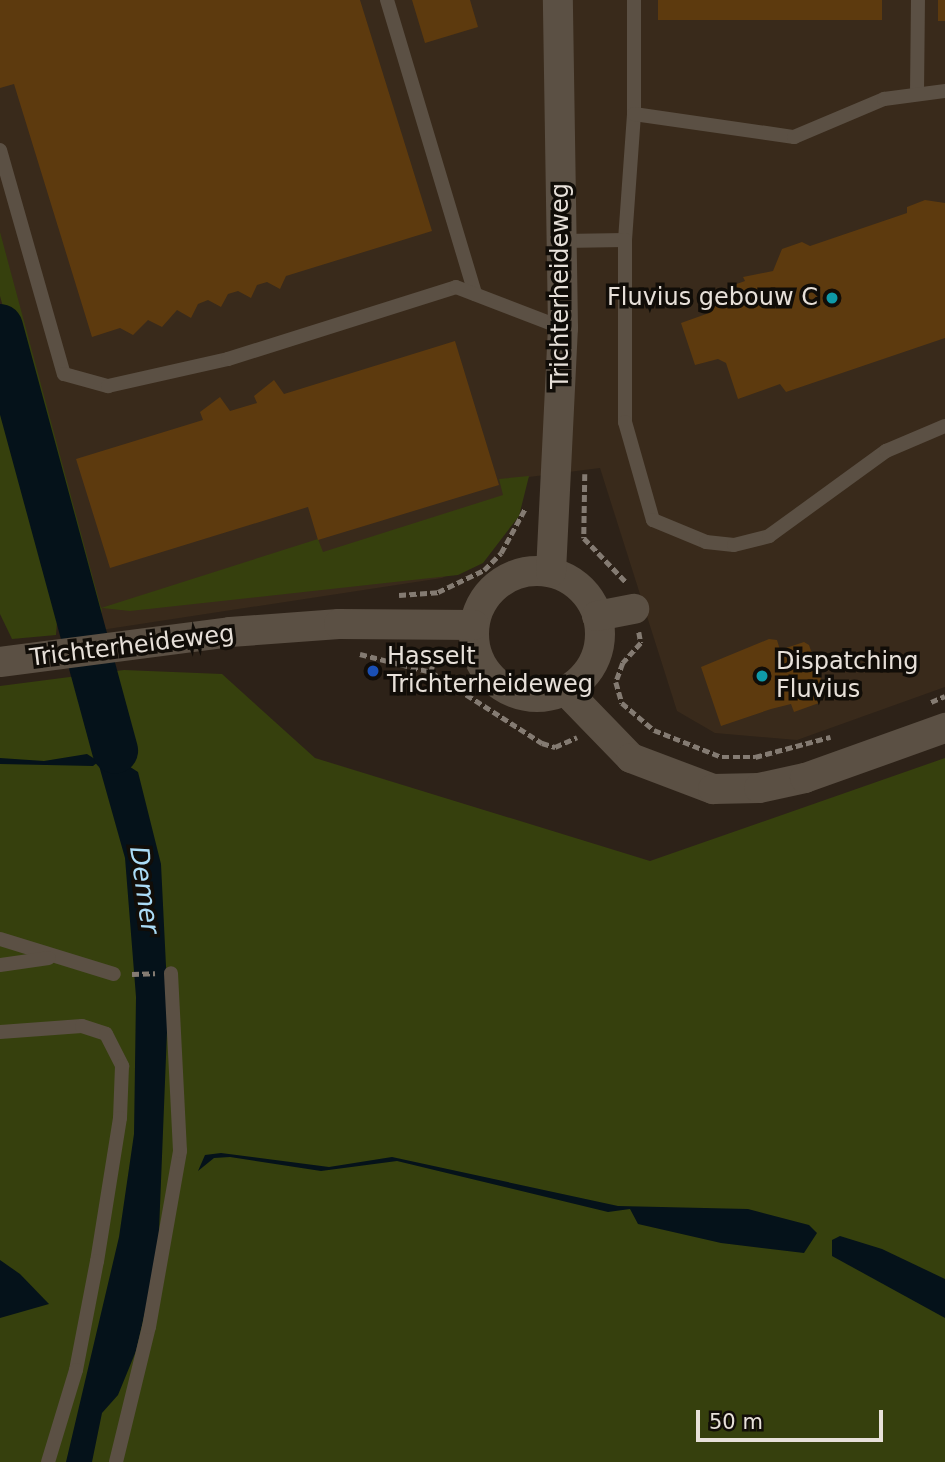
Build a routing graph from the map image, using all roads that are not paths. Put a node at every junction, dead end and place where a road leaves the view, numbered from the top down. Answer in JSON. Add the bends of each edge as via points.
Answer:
{"nodes":[{"id":1,"x":387,"y":0,"type":"edge"},
{"id":2,"x":558,"y":0,"type":"edge"},
{"id":3,"x":634,"y":0,"type":"edge"},
{"id":4,"x":918,"y":0,"type":"edge"},
{"id":5,"x":945,"y":91,"type":"edge"},
{"id":6,"x":917,"y":93,"type":"junction"},
{"id":7,"x":634,"y":114,"type":"junction"},
{"id":8,"x":0,"y":150,"type":"edge"},
{"id":9,"x":625,"y":240,"type":"junction"},
{"id":10,"x":563,"y":241,"type":"junction"},
{"id":11,"x":475,"y":294,"type":"junction"},
{"id":12,"x":564,"y":328,"type":"junction"},
{"id":13,"x":945,"y":426,"type":"edge"},
{"id":14,"x":551,"y":572,"type":"junction"},
{"id":15,"x":634,"y":609,"type":"road end"},
{"id":16,"x":597,"y":616,"type":"junction"},
{"id":17,"x":474,"y":625,"type":"junction"},
{"id":18,"x":0,"y":662,"type":"edge"},
{"id":19,"x":566,"y":691,"type":"junction"},
{"id":20,"x":945,"y":728,"type":"edge"},
{"id":21,"x":0,"y":939,"type":"edge"},
{"id":22,"x":54,"y":957,"type":"junction"},
{"id":23,"x":0,"y":965,"type":"edge"},
{"id":24,"x":171,"y":973,"type":"road end"},
{"id":25,"x":114,"y":974,"type":"road end"},
{"id":26,"x":0,"y":1032,"type":"edge"},
{"id":27,"x":48,"y":1462,"type":"edge"},
{"id":28,"x":116,"y":1462,"type":"edge"}],
"edges":[{"from":1,"to":11,"type":"lane"},
{"from":2,"to":10,"type":"street","name":"Trichterheideweg"},
{"from":3,"to":7,"type":"lane"},
{"from":4,"to":6,"type":"lane"},
{"from":5,"to":6,"type":"lane"},
{"from":6,"to":7,"type":"lane","via":[[884,99],[794,137]]},
{"from":7,"to":9,"type":"lane"},
{"from":8,"to":11,"type":"lane","via":[[64,373],[75,377],[107,386],[228,359],[456,287]]},
{"from":9,"to":10,"type":"lane"},
{"from":9,"to":13,"type":"lane","via":[[625,422],[631,458],[653,520],[706,541],[734,545],[769,536],[886,451]]},
{"from":10,"to":12,"type":"street","name":"Trichterheideweg"},
{"from":11,"to":12,"type":"lane"},
{"from":12,"to":14,"type":"street","name":"Trichterheideweg"},
{"from":14,"to":16,"type":"street","via":[[571,581]]},
{"from":14,"to":17,"type":"street","via":[[510,576],[480,605]]},
{"from":15,"to":16,"type":"street"},
{"from":16,"to":19,"type":"street","via":[[596,659]]},
{"from":17,"to":18,"type":"street","name":"Trichterheideweg","via":[[339,624]]},
{"from":17,"to":19,"type":"street","via":[[484,670],[500,686],[521,696],[544,698]]},
{"from":19,"to":20,"type":"street","via":[[631,758],[713,789],[759,789],[805,778]]},
{"from":21,"to":22,"type":"lane"},
{"from":22,"to":23,"type":"lane"},
{"from":22,"to":25,"type":"lane"},
{"from":24,"to":28,"type":"lane","via":[[180,1151],[149,1327]]},
{"from":26,"to":27,"type":"lane","via":[[82,1026],[106,1034],[122,1066],[120,1118],[97,1261],[76,1370]]}]}
